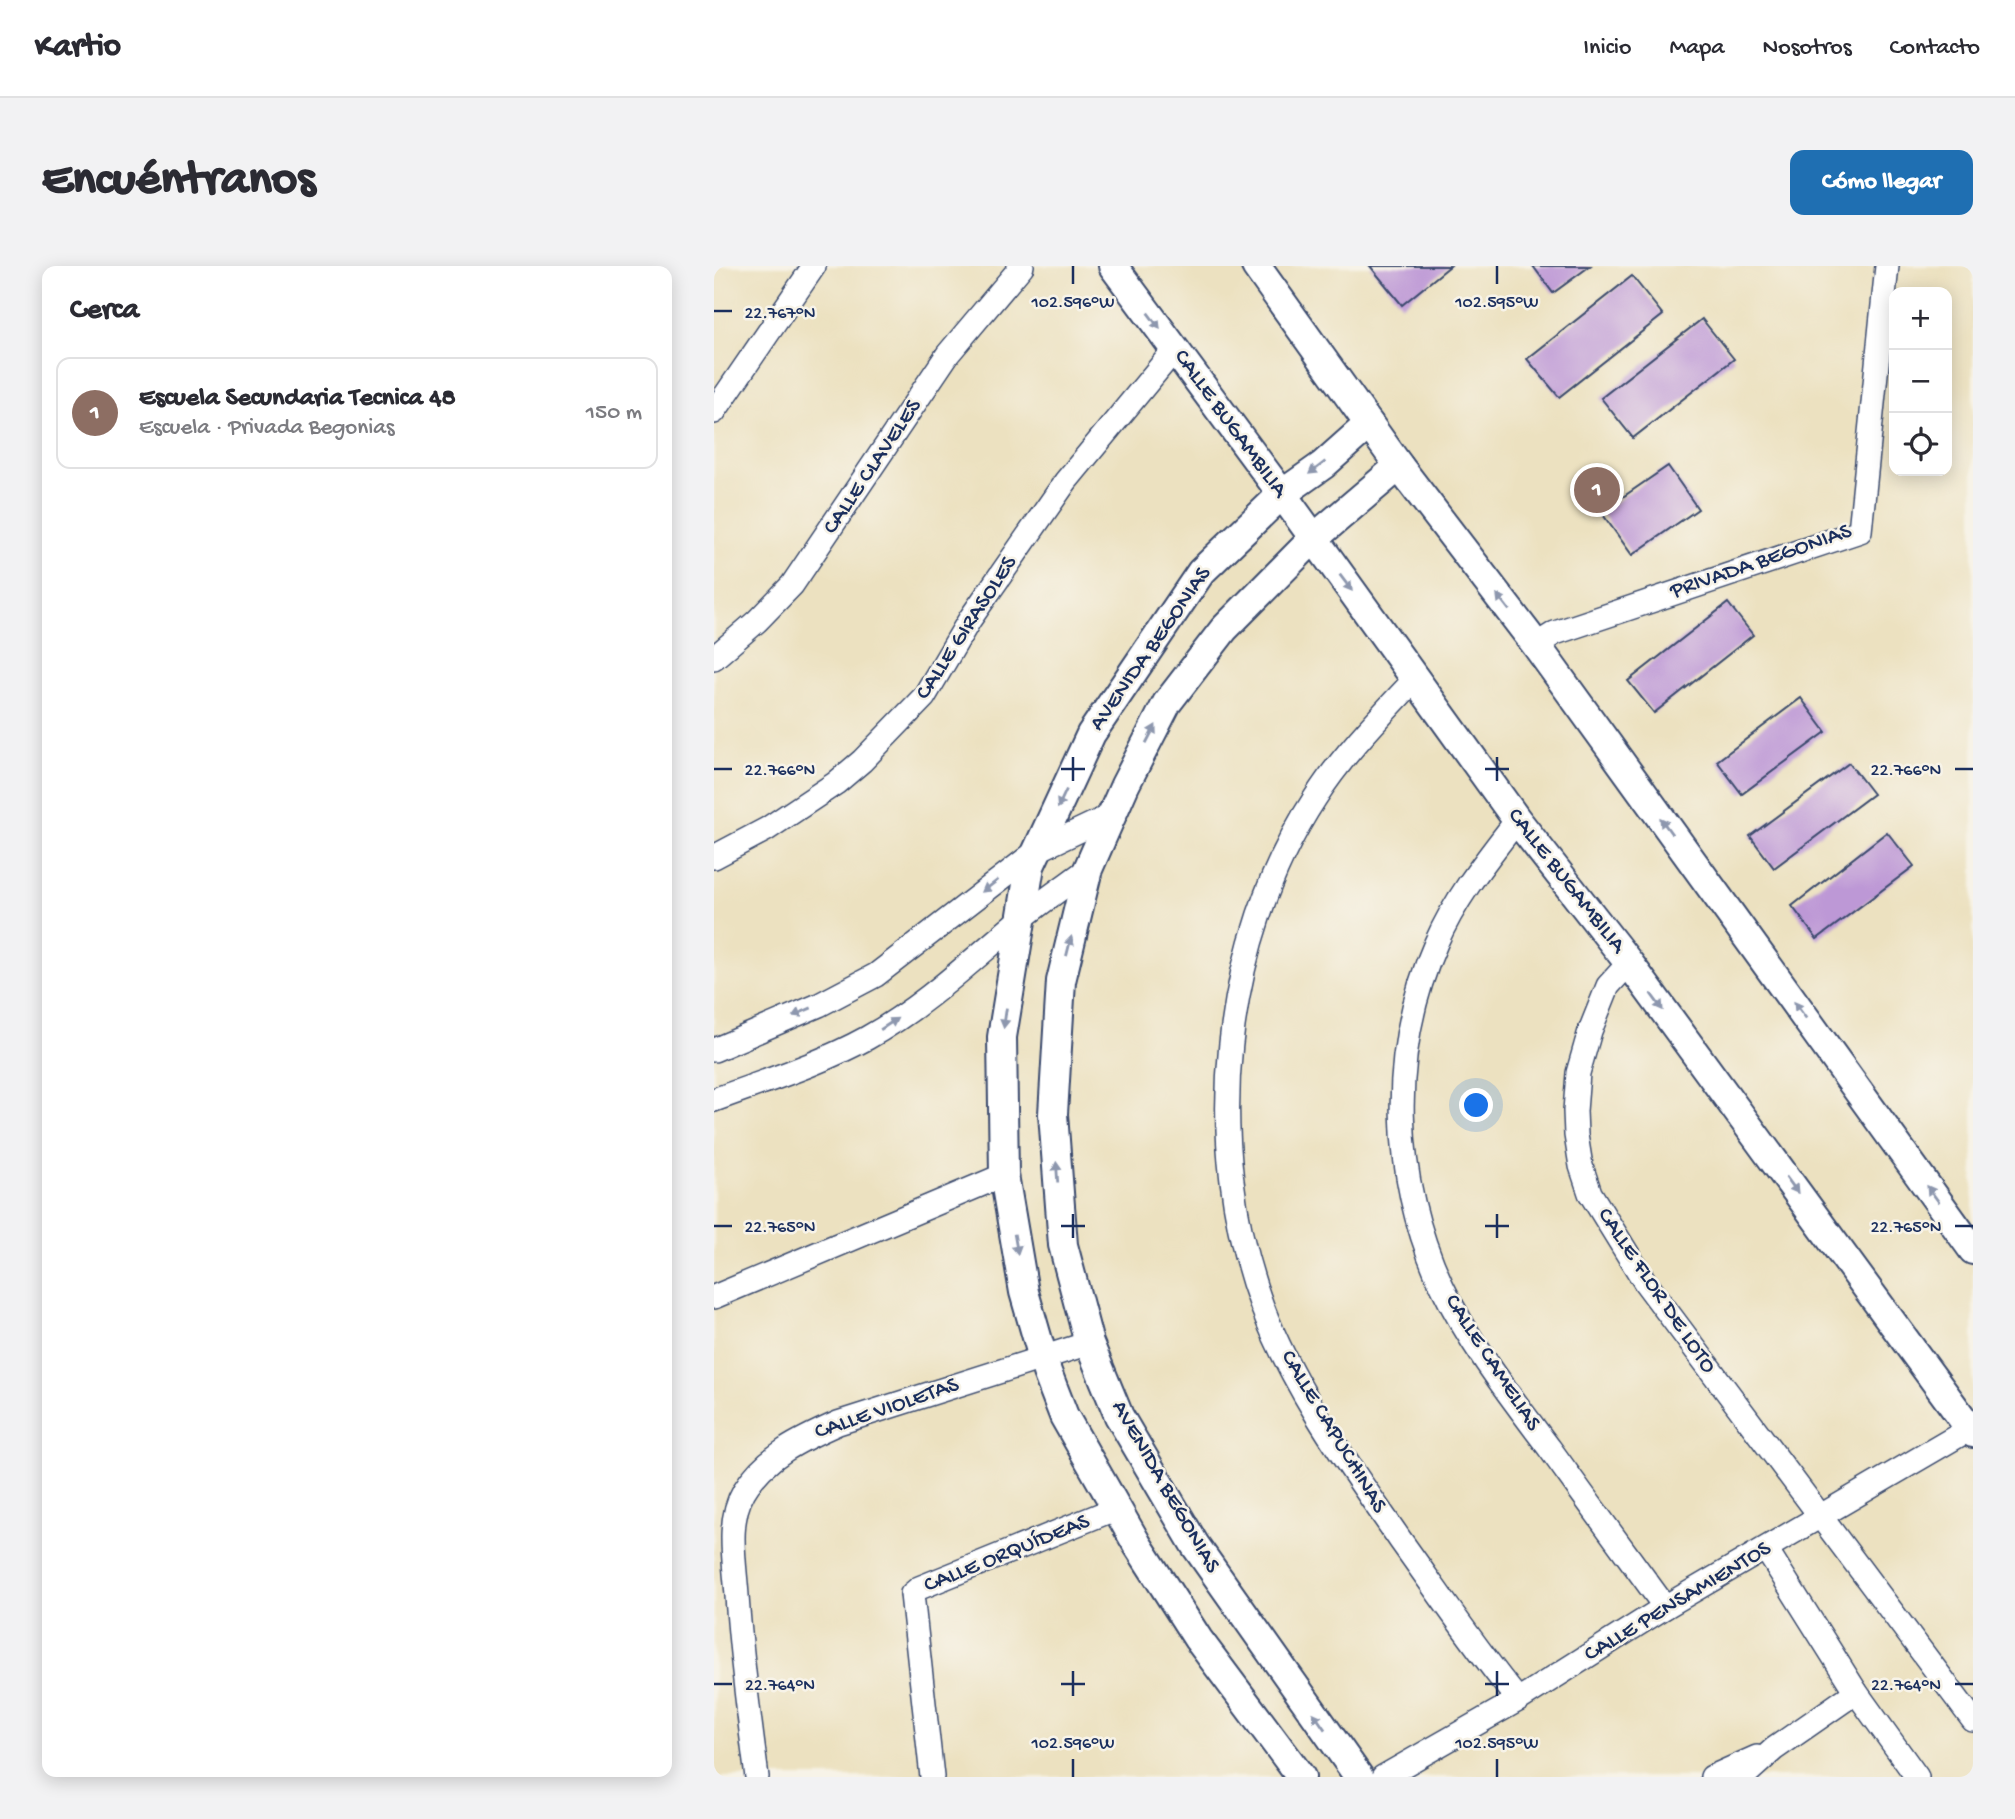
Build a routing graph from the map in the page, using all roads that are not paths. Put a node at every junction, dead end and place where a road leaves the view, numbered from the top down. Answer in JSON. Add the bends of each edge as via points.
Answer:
{"nodes":[{"id":1,"x":814,"y":266,"type":"edge"},
{"id":2,"x":1022,"y":266,"type":"edge"},
{"id":3,"x":1113,"y":266,"type":"edge"},
{"id":4,"x":1256,"y":266,"type":"edge"},
{"id":5,"x":1887,"y":266,"type":"edge"},
{"id":6,"x":1175,"y":349,"type":"junction"},
{"id":7,"x":714,"y":412,"type":"edge"},
{"id":8,"x":1369,"y":424,"type":"junction"},
{"id":9,"x":1399,"y":467,"type":"junction"},
{"id":10,"x":1282,"y":494,"type":"junction"},
{"id":11,"x":1313,"y":539,"type":"junction"},
{"id":12,"x":1536,"y":645,"type":"junction"},
{"id":13,"x":714,"y":658,"type":"edge"},
{"id":14,"x":1416,"y":678,"type":"junction"},
{"id":15,"x":1112,"y":815,"type":"junction"},
{"id":16,"x":1517,"y":820,"type":"junction"},
{"id":17,"x":1038,"y":850,"type":"junction"},
{"id":18,"x":714,"y":857,"type":"edge"},
{"id":19,"x":1088,"y":869,"type":"junction"},
{"id":20,"x":1022,"y":918,"type":"junction"},
{"id":21,"x":1629,"y":963,"type":"junction"},
{"id":22,"x":714,"y":1050,"type":"edge"},
{"id":23,"x":714,"y":1100,"type":"edge"},
{"id":24,"x":1004,"y":1175,"type":"junction"},
{"id":25,"x":1973,"y":1250,"type":"edge"},
{"id":26,"x":714,"y":1297,"type":"edge"},
{"id":27,"x":1089,"y":1343,"type":"junction"},
{"id":28,"x":1043,"y":1357,"type":"junction"},
{"id":29,"x":1972,"y":1429,"type":"edge"},
{"id":30,"x":1117,"y":1508,"type":"junction"},
{"id":31,"x":1820,"y":1516,"type":"junction"},
{"id":32,"x":1766,"y":1549,"type":"junction"},
{"id":33,"x":1665,"y":1607,"type":"junction"},
{"id":34,"x":1856,"y":1692,"type":"junction"},
{"id":35,"x":1518,"y":1700,"type":"junction"},
{"id":36,"x":1973,"y":1720,"type":"edge"},
{"id":37,"x":1774,"y":1749,"type":"junction"},
{"id":38,"x":757,"y":1777,"type":"edge"},
{"id":39,"x":932,"y":1777,"type":"edge"},
{"id":40,"x":1300,"y":1777,"type":"edge"},
{"id":41,"x":1359,"y":1777,"type":"edge"},
{"id":42,"x":1383,"y":1777,"type":"edge"},
{"id":43,"x":1712,"y":1777,"type":"edge"},
{"id":44,"x":1743,"y":1777,"type":"edge"},
{"id":45,"x":1917,"y":1777,"type":"edge"}],
"edges":[{"from":1,"to":7,"type":"street"},
{"from":2,"to":13,"type":"street","name":"CALLE CLAVELES","via":[[948,354],[792,585]]},
{"from":3,"to":6,"type":"street","name":"CALLE BUGAMBILIA","one_way":true},
{"from":4,"to":8,"type":"street"},
{"from":5,"to":12,"type":"street","name":"PRIVADA BEGONIAS","via":[[1860,531],[1555,632]]},
{"from":6,"to":10,"type":"street","name":"CALLE BUGAMBILIA"},
{"from":6,"to":18,"type":"street","name":"CALLE GIRASOLES","via":[[1066,481],[970,619],[924,697],[836,783],[768,829]]},
{"from":8,"to":9,"type":"street"},
{"from":8,"to":10,"type":"street","name":"AVENIDA BEGONIAS","one_way":true},
{"from":9,"to":11,"type":"street","name":"AVENIDA BEGONIAS"},
{"from":12,"to":9,"type":"street","one_way":true},
{"from":10,"to":11,"type":"street","name":"CALLE BUGAMBILIA"},
{"from":10,"to":17,"type":"street","name":"AVENIDA BEGONIAS","one_way":true,"via":[[1201,572],[1091,734]]},
{"from":11,"to":14,"type":"street","name":"CALLE BUGAMBILIA","one_way":true},
{"from":15,"to":11,"type":"street","name":"AVENIDA BEGONIAS","one_way":true,"via":[[1167,703],[1224,629]]},
{"from":25,"to":12,"type":"street","one_way":true},
{"from":14,"to":16,"type":"street","name":"CALLE BUGAMBILIA"},
{"from":14,"to":35,"type":"street","name":"CALLE CAPUCHINAS","via":[[1329,778],[1299,825],[1269,889],[1244,962],[1233,1026],[1228,1119],[1233,1185],[1262,1307],[1312,1406],[1380,1511]]},
{"from":15,"to":17,"type":"street","name":"AVENIDA BEGONIAS"},
{"from":15,"to":19,"type":"street","name":"AVENIDA BEGONIAS"},
{"from":16,"to":21,"type":"street","name":"CALLE BUGAMBILIA"},
{"from":16,"to":33,"type":"street","name":"CALLE CAMELIAS","via":[[1451,912],[1410,1018],[1402,1133],[1411,1194],[1430,1258],[1468,1335]]},
{"from":17,"to":20,"type":"street","name":"AVENIDA BEGONIAS","via":[[1030,866]]},
{"from":17,"to":22,"type":"street","name":"AVENIDA BEGONIAS","one_way":true,"via":[[876,975]]},
{"from":19,"to":20,"type":"street","name":"AVENIDA BEGONIAS"},
{"from":27,"to":19,"type":"street","name":"AVENIDA BEGONIAS","one_way":true,"via":[[1063,1245],[1053,1114],[1060,981]]},
{"from":23,"to":20,"type":"street","name":"AVENIDA BEGONIAS","one_way":true,"via":[[867,1038],[967,966]]},
{"from":20,"to":24,"type":"street","name":"AVENIDA BEGONIAS","one_way":true,"via":[[1002,1037]]},
{"from":21,"to":29,"type":"street","name":"CALLE BUGAMBILIA","one_way":true},
{"from":21,"to":31,"type":"street","name":"CALLE FLOR DE LOTO","via":[[1608,986],[1578,1073],[1575,1111],[1581,1166],[1590,1193],[1645,1282]]},
{"from":24,"to":26,"type":"street"},
{"from":24,"to":28,"type":"street","name":"AVENIDA BEGONIAS","one_way":true,"via":[[1024,1292]]},
{"from":27,"to":28,"type":"street","name":"CALLE VIOLETAS"},
{"from":41,"to":27,"type":"street","name":"AVENIDA BEGONIAS","one_way":true,"via":[[1195,1545],[1119,1416]]},
{"from":28,"to":30,"type":"street","name":"AVENIDA BEGONIAS","via":[[1064,1416]]},
{"from":28,"to":38,"type":"street","name":"CALLE VIOLETAS","via":[[806,1437],[769,1460],[743,1492],[733,1534],[741,1653]]},
{"from":29,"to":31,"type":"street","name":"CALLE PENSAMIENTOS"},
{"from":30,"to":39,"type":"street","name":"CALLE ORQUÍDEAS","via":[[912,1594]]},
{"from":30,"to":40,"type":"street","name":"AVENIDA BEGONIAS","via":[[1198,1639]]},
{"from":31,"to":32,"type":"street","name":"CALLE PENSAMIENTOS"},
{"from":31,"to":36,"type":"street","name":"CALLE FLOR DE LOTO"},
{"from":32,"to":33,"type":"street","name":"CALLE PENSAMIENTOS"},
{"from":32,"to":34,"type":"street"},
{"from":33,"to":35,"type":"street","name":"CALLE PENSAMIENTOS"},
{"from":34,"to":37,"type":"street"},
{"from":34,"to":45,"type":"street"},
{"from":35,"to":42,"type":"street","name":"CALLE PENSAMIENTOS"},
{"from":37,"to":43,"type":"street"},
{"from":37,"to":44,"type":"street"}]}
